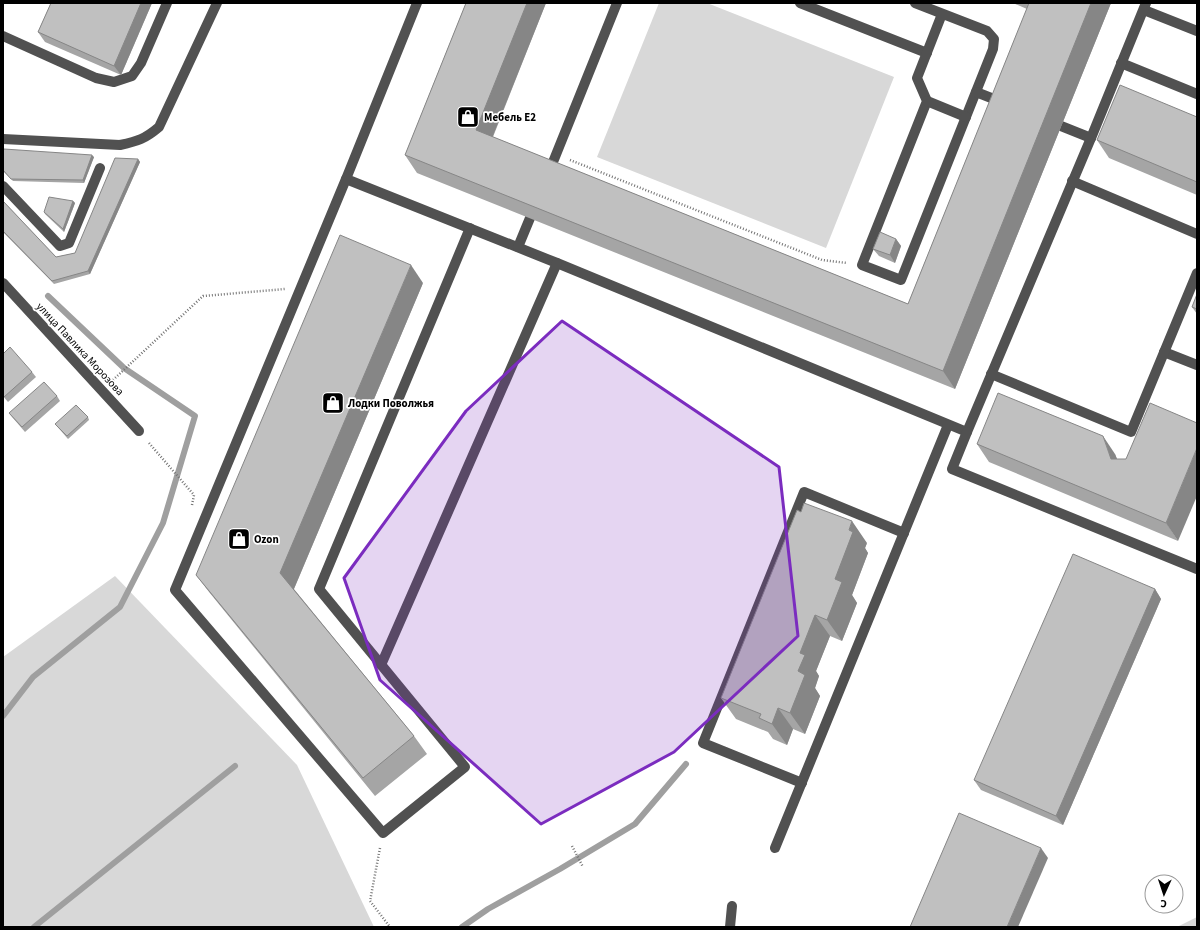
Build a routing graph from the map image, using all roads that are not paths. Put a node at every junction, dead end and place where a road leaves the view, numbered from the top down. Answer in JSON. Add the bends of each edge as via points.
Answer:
{"nodes":[{"id":1,"x":167,"y":3,"type":"edge"},
{"id":2,"x":218,"y":3,"type":"edge"},
{"id":3,"x":417,"y":3,"type":"edge"},
{"id":4,"x":617,"y":3,"type":"edge"},
{"id":5,"x":800,"y":3,"type":"edge"},
{"id":6,"x":915,"y":3,"type":"edge"},
{"id":7,"x":1145,"y":6,"type":"edge"},
{"id":8,"x":942,"y":14,"type":"junction"},
{"id":9,"x":1197,"y":31,"type":"edge"},
{"id":10,"x":3,"y":36,"type":"edge"},
{"id":11,"x":927,"y":52,"type":"junction"},
{"id":12,"x":1121,"y":63,"type":"junction"},
{"id":13,"x":976,"y":92,"type":"junction"},
{"id":14,"x":1197,"y":94,"type":"edge"},
{"id":15,"x":928,"y":101,"type":"junction"},
{"id":16,"x":1007,"y":105,"type":"edge"},
{"id":17,"x":966,"y":117,"type":"junction"},
{"id":18,"x":1061,"y":126,"type":"dead end"},
{"id":19,"x":1091,"y":138,"type":"junction"},
{"id":20,"x":3,"y":139,"type":"edge"},
{"id":21,"x":100,"y":168,"type":"dead end"},
{"id":22,"x":548,"y":172,"type":"edge"},
{"id":23,"x":346,"y":179,"type":"junction"},
{"id":24,"x":1072,"y":181,"type":"junction"},
{"id":25,"x":3,"y":186,"type":"edge"},
{"id":26,"x":530,"y":218,"type":"edge"},
{"id":27,"x":470,"y":228,"type":"junction"},
{"id":28,"x":1197,"y":234,"type":"edge"},
{"id":29,"x":518,"y":247,"type":"junction"},
{"id":30,"x":557,"y":263,"type":"junction"},
{"id":31,"x":1197,"y":273,"type":"edge"},
{"id":32,"x":3,"y":284,"type":"edge"},
{"id":33,"x":1164,"y":352,"type":"junction"},
{"id":34,"x":1197,"y":365,"type":"edge"},
{"id":35,"x":991,"y":374,"type":"junction"},
{"id":36,"x":948,"y":425,"type":"junction"},
{"id":37,"x":139,"y":431,"type":"road end"},
{"id":38,"x":967,"y":432,"type":"junction"},
{"id":39,"x":904,"y":533,"type":"junction"},
{"id":40,"x":1197,"y":569,"type":"edge"},
{"id":41,"x":381,"y":665,"type":"junction"},
{"id":42,"x":802,"y":783,"type":"junction"},
{"id":43,"x":775,"y":848,"type":"dead end"},
{"id":44,"x":732,"y":906,"type":"dead end"},
{"id":45,"x":730,"y":927,"type":"edge"}],
"edges":[{"from":1,"to":10,"type":"street","via":[[142,63],[132,76],[114,82],[96,78]]},
{"from":2,"to":20,"type":"street","via":[[159,127],[148,136],[120,145]]},
{"from":3,"to":23,"type":"street"},
{"from":4,"to":22,"type":"street"},
{"from":5,"to":11,"type":"street"},
{"from":6,"to":8,"type":"street"},
{"from":7,"to":9,"type":"street"},
{"from":7,"to":12,"type":"street"},
{"from":8,"to":11,"type":"street"},
{"from":8,"to":13,"type":"street","via":[[987,31],[994,39],[993,49]]},
{"from":11,"to":15,"type":"street","via":[[917,78]]},
{"from":12,"to":14,"type":"street"},
{"from":12,"to":19,"type":"street"},
{"from":13,"to":16,"type":"street"},
{"from":13,"to":17,"type":"street"},
{"from":15,"to":17,"type":"street"},
{"from":15,"to":17,"type":"street","via":[[862,265],[900,280]]},
{"from":18,"to":19,"type":"street"},
{"from":19,"to":24,"type":"street"},
{"from":21,"to":25,"type":"street","via":[[69,243],[60,246]]},
{"from":23,"to":27,"type":"street"},
{"from":23,"to":41,"type":"street","via":[[175,590],[383,833],[465,768]]},
{"from":24,"to":28,"type":"street"},
{"from":24,"to":35,"type":"street"},
{"from":26,"to":29,"type":"street"},
{"from":27,"to":29,"type":"street"},
{"from":27,"to":41,"type":"street","via":[[319,589]]},
{"from":29,"to":30,"type":"street"},
{"from":30,"to":36,"type":"street"},
{"from":30,"to":41,"type":"street"},
{"from":31,"to":33,"type":"street"},
{"from":32,"to":37,"type":"street","name":"улица Павлика Морозова"},
{"from":33,"to":34,"type":"street"},
{"from":33,"to":35,"type":"street","via":[[1131,432]]},
{"from":35,"to":38,"type":"street"},
{"from":36,"to":38,"type":"street"},
{"from":36,"to":39,"type":"street"},
{"from":38,"to":40,"type":"street","via":[[952,469]]},
{"from":39,"to":42,"type":"street"},
{"from":39,"to":42,"type":"street","via":[[804,492],[703,743]]},
{"from":42,"to":43,"type":"street"},
{"from":44,"to":45,"type":"street"}]}
